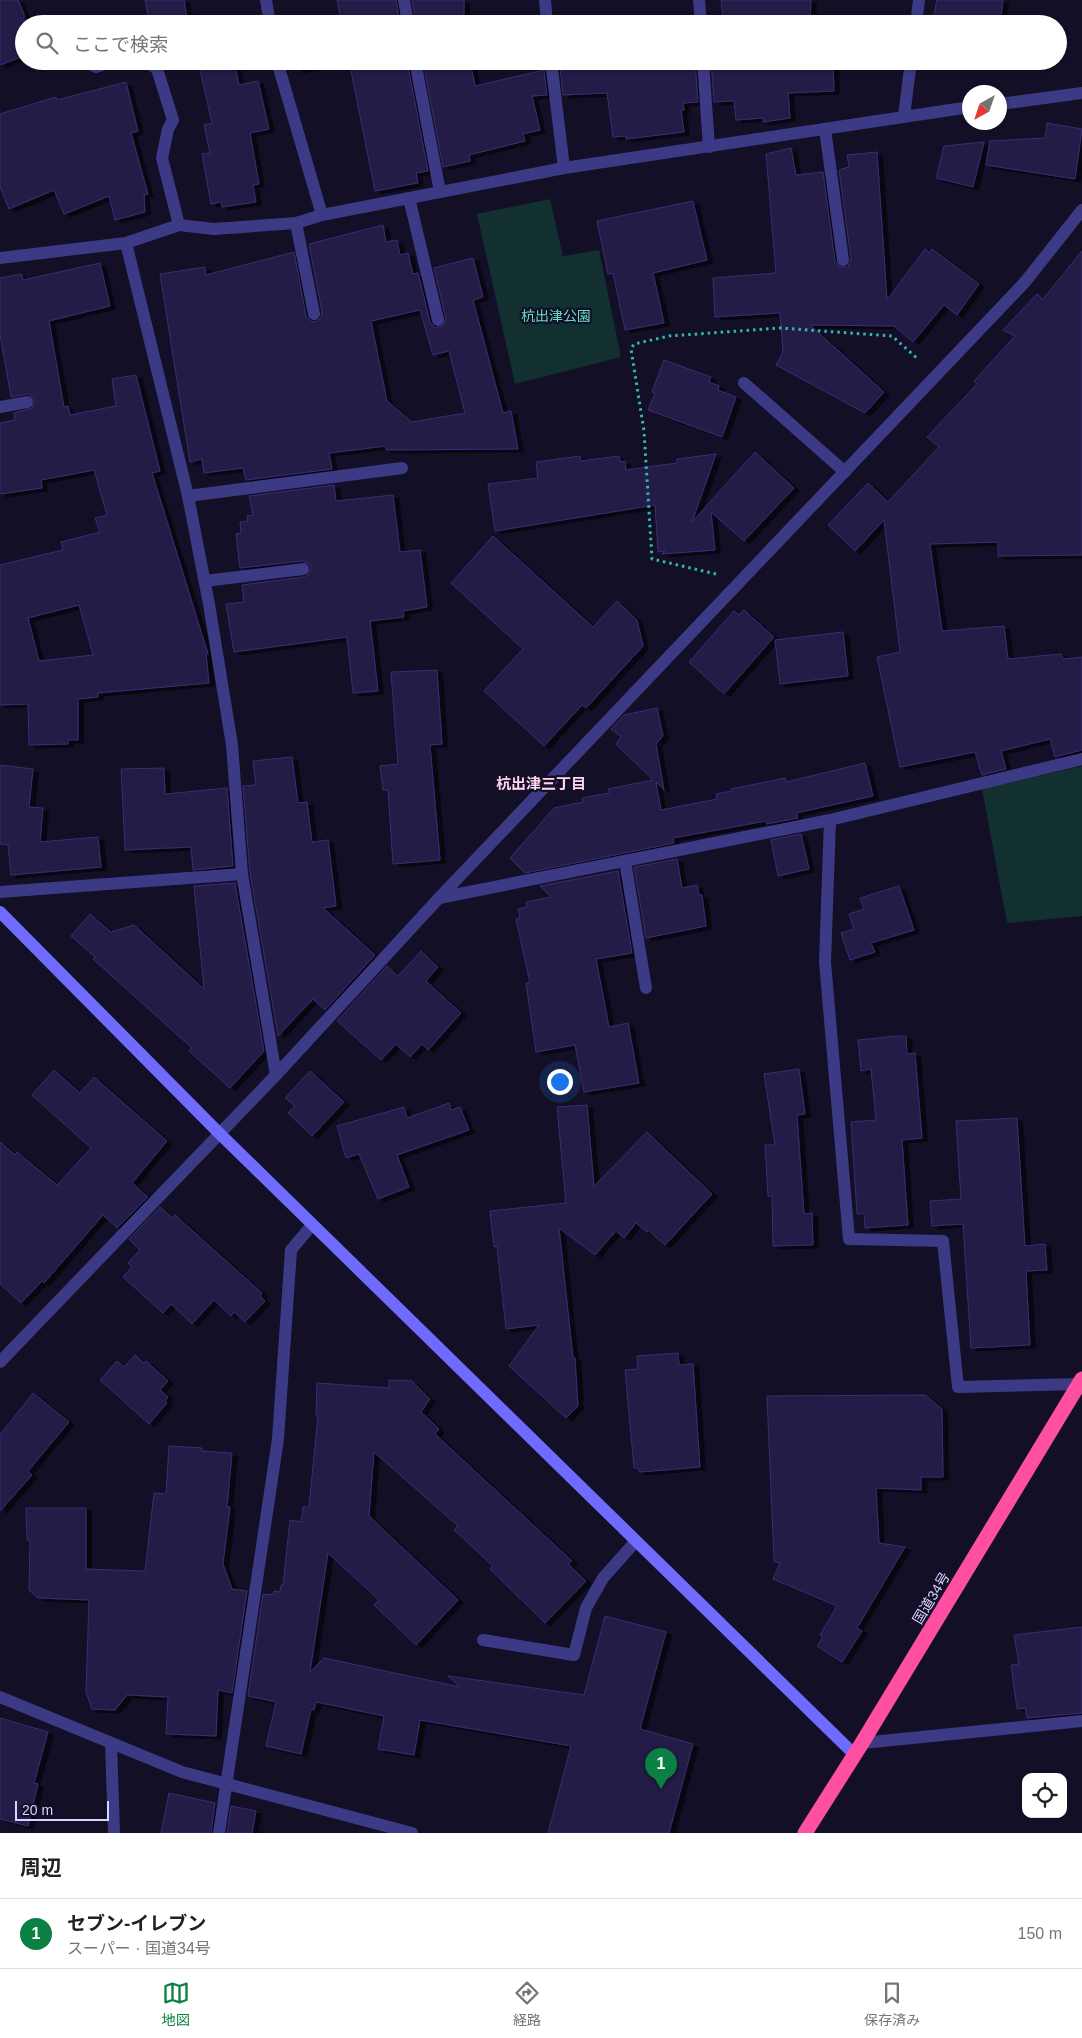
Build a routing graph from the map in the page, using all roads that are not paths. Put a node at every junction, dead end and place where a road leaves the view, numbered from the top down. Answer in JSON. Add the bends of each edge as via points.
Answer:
{"nodes":[{"id":1,"x":266,"y":0,"type":"edge"},
{"id":2,"x":404,"y":0,"type":"edge"},
{"id":3,"x":545,"y":0,"type":"edge"},
{"id":4,"x":700,"y":0,"type":"edge"},
{"id":5,"x":919,"y":0,"type":"edge"},
{"id":6,"x":268,"y":15,"type":"edge"},
{"id":7,"x":406,"y":15,"type":"edge"},
{"id":8,"x":546,"y":15,"type":"edge"},
{"id":9,"x":701,"y":15,"type":"edge"},
{"id":10,"x":917,"y":15,"type":"edge"},
{"id":11,"x":157,"y":70,"type":"edge"},
{"id":12,"x":280,"y":70,"type":"edge"},
{"id":13,"x":417,"y":70,"type":"edge"},
{"id":14,"x":552,"y":70,"type":"edge"},
{"id":15,"x":704,"y":70,"type":"edge"},
{"id":16,"x":910,"y":70,"type":"edge"},
{"id":17,"x":1082,"y":93,"type":"edge"},
{"id":18,"x":1007,"y":103,"type":"edge"},
{"id":19,"x":962,"y":108,"type":"edge"},
{"id":20,"x":904,"y":116,"type":"junction"},
{"id":21,"x":825,"y":129,"type":"junction"},
{"id":22,"x":709,"y":147,"type":"junction"},
{"id":23,"x":564,"y":168,"type":"junction"},
{"id":24,"x":440,"y":192,"type":"junction"},
{"id":25,"x":408,"y":198,"type":"junction"},
{"id":26,"x":1082,"y":210,"type":"edge"},
{"id":27,"x":322,"y":215,"type":"junction"},
{"id":28,"x":296,"y":223,"type":"junction"},
{"id":29,"x":179,"y":225,"type":"junction"},
{"id":30,"x":126,"y":243,"type":"junction"},
{"id":31,"x":0,"y":258,"type":"edge"},
{"id":32,"x":843,"y":260,"type":"dead end"},
{"id":33,"x":314,"y":314,"type":"dead end"},
{"id":34,"x":438,"y":320,"type":"dead end"},
{"id":35,"x":744,"y":384,"type":"dead end"},
{"id":36,"x":27,"y":402,"type":"dead end"},
{"id":37,"x":0,"y":407,"type":"edge"},
{"id":38,"x":402,"y":468,"type":"dead end"},
{"id":39,"x":844,"y":472,"type":"junction"},
{"id":40,"x":188,"y":496,"type":"junction"},
{"id":41,"x":303,"y":569,"type":"dead end"},
{"id":42,"x":205,"y":582,"type":"junction"},
{"id":43,"x":1082,"y":758,"type":"edge"},
{"id":44,"x":830,"y":820,"type":"junction"},
{"id":45,"x":625,"y":861,"type":"junction"},
{"id":46,"x":242,"y":874,"type":"junction"},
{"id":47,"x":0,"y":892,"type":"edge"},
{"id":48,"x":439,"y":898,"type":"junction"},
{"id":49,"x":0,"y":912,"type":"edge"},
{"id":50,"x":646,"y":988,"type":"dead end"},
{"id":51,"x":276,"y":1075,"type":"junction"},
{"id":52,"x":219,"y":1133,"type":"junction"},
{"id":53,"x":312,"y":1225,"type":"junction"},
{"id":54,"x":0,"y":1362,"type":"edge"},
{"id":55,"x":1080,"y":1381,"type":"edge"},
{"id":56,"x":636,"y":1541,"type":"junction"},
{"id":57,"x":483,"y":1640,"type":"dead end"},
{"id":58,"x":0,"y":1697,"type":"edge"},
{"id":59,"x":1082,"y":1721,"type":"edge"},
{"id":60,"x":111,"y":1743,"type":"junction"},
{"id":61,"x":859,"y":1749,"type":"junction"},
{"id":62,"x":227,"y":1784,"type":"junction"},
{"id":63,"x":371,"y":1828,"type":"edge"},
{"id":64,"x":114,"y":1833,"type":"edge"},
{"id":65,"x":219,"y":1833,"type":"edge"},
{"id":66,"x":412,"y":1833,"type":"edge"},
{"id":67,"x":806,"y":1833,"type":"edge"}],
"edges":[{"from":1,"to":6,"type":"street"},
{"from":2,"to":7,"type":"street"},
{"from":3,"to":8,"type":"street"},
{"from":4,"to":9,"type":"street"},
{"from":5,"to":10,"type":"street"},
{"from":11,"to":29,"type":"street","via":[[173,120],[162,158]]},
{"from":12,"to":27,"type":"street"},
{"from":13,"to":24,"type":"street"},
{"from":14,"to":23,"type":"street"},
{"from":15,"to":22,"type":"street"},
{"from":16,"to":20,"type":"street"},
{"from":17,"to":18,"type":"street"},
{"from":19,"to":20,"type":"street"},
{"from":20,"to":21,"type":"street"},
{"from":21,"to":22,"type":"street"},
{"from":21,"to":32,"type":"street"},
{"from":22,"to":23,"type":"street"},
{"from":23,"to":24,"type":"street"},
{"from":24,"to":25,"type":"street"},
{"from":25,"to":27,"type":"street"},
{"from":25,"to":34,"type":"street"},
{"from":26,"to":39,"type":"street","via":[[1025,282]]},
{"from":27,"to":28,"type":"street"},
{"from":28,"to":29,"type":"street","via":[[214,229]]},
{"from":28,"to":33,"type":"street"},
{"from":29,"to":30,"type":"street"},
{"from":30,"to":31,"type":"street"},
{"from":30,"to":40,"type":"street"},
{"from":35,"to":39,"type":"street"},
{"from":36,"to":37,"type":"street"},
{"from":38,"to":40,"type":"street"},
{"from":39,"to":48,"type":"street"},
{"from":40,"to":42,"type":"street"},
{"from":41,"to":42,"type":"street"},
{"from":42,"to":46,"type":"street","via":[[232,745]]},
{"from":43,"to":44,"type":"street"},
{"from":44,"to":45,"type":"street"},
{"from":44,"to":55,"type":"street","via":[[824,962],[849,1239],[943,1241],[958,1387]]},
{"from":45,"to":48,"type":"street"},
{"from":45,"to":50,"type":"street"},
{"from":46,"to":47,"type":"street"},
{"from":46,"to":51,"type":"street"},
{"from":48,"to":51,"type":"street"},
{"from":49,"to":52,"type":"street"},
{"from":51,"to":52,"type":"street"},
{"from":52,"to":53,"type":"street"},
{"from":52,"to":54,"type":"street"},
{"from":53,"to":56,"type":"street"},
{"from":53,"to":62,"type":"street","via":[[290,1250],[278,1439]]},
{"from":55,"to":61,"type":"highway","name":"国道34号"},
{"from":56,"to":57,"type":"street","via":[[598,1586],[586,1608],[574,1655]]},
{"from":56,"to":61,"type":"street"},
{"from":58,"to":60,"type":"street"},
{"from":59,"to":61,"type":"street"},
{"from":60,"to":62,"type":"street","via":[[182,1772]]},
{"from":60,"to":64,"type":"street"},
{"from":61,"to":67,"type":"highway","name":"国道34号"},
{"from":62,"to":63,"type":"street"},
{"from":62,"to":65,"type":"street"},
{"from":63,"to":66,"type":"street"}]}
